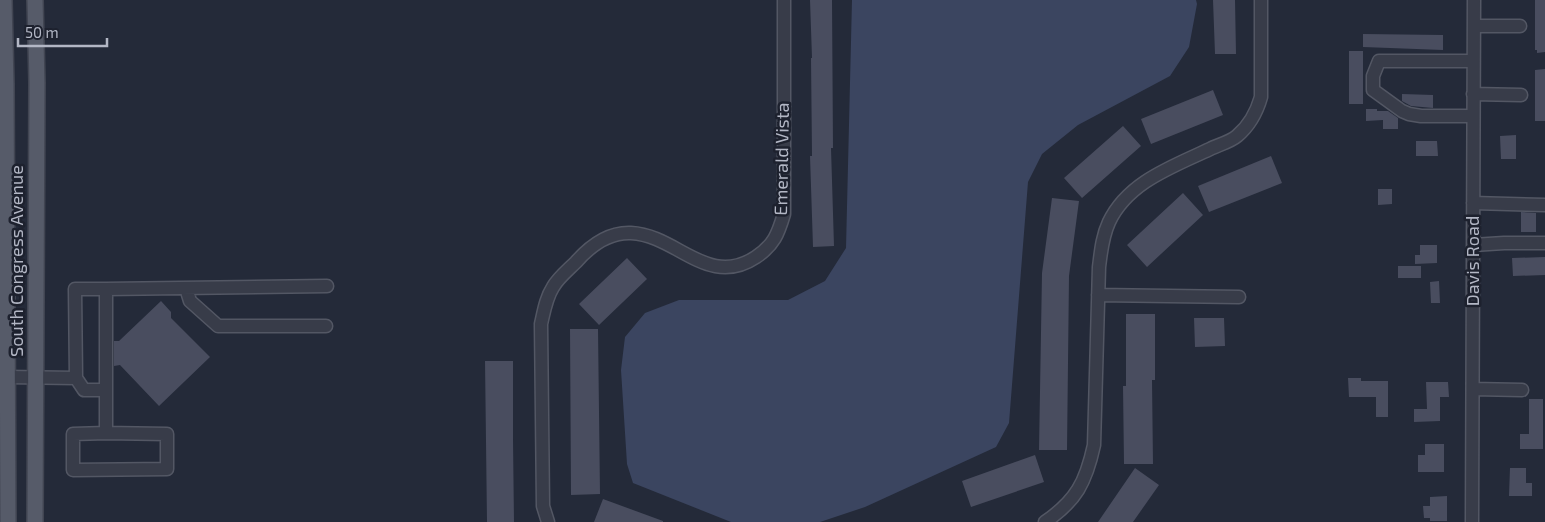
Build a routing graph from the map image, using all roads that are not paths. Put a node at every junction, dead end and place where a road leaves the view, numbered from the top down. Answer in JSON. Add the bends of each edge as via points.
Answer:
{"nodes":[{"id":1,"x":4,"y":0,"type":"edge"},
{"id":2,"x":35,"y":0,"type":"edge"},
{"id":3,"x":784,"y":0,"type":"edge"},
{"id":4,"x":1260,"y":0,"type":"edge"},
{"id":5,"x":1474,"y":0,"type":"edge"},
{"id":6,"x":1474,"y":26,"type":"junction"},
{"id":7,"x":1520,"y":26,"type":"dead end"},
{"id":8,"x":1473,"y":61,"type":"junction"},
{"id":9,"x":3,"y":84,"type":"edge"},
{"id":10,"x":1473,"y":94,"type":"junction"},
{"id":11,"x":1521,"y":95,"type":"dead end"},
{"id":12,"x":1473,"y":116,"type":"junction"},
{"id":13,"x":1473,"y":203,"type":"junction"},
{"id":14,"x":1545,"y":205,"type":"edge"},
{"id":15,"x":1545,"y":244,"type":"edge"},
{"id":16,"x":1473,"y":245,"type":"junction"},
{"id":17,"x":327,"y":286,"type":"dead end"},
{"id":18,"x":186,"y":288,"type":"junction"},
{"id":19,"x":106,"y":289,"type":"junction"},
{"id":20,"x":1098,"y":295,"type":"junction"},
{"id":21,"x":1239,"y":297,"type":"dead end"},
{"id":22,"x":326,"y":326,"type":"dead end"},
{"id":23,"x":8,"y":377,"type":"junction"},
{"id":24,"x":36,"y":377,"type":"junction"},
{"id":25,"x":76,"y":378,"type":"junction"},
{"id":26,"x":1473,"y":389,"type":"junction"},
{"id":27,"x":106,"y":390,"type":"junction"},
{"id":28,"x":1522,"y":390,"type":"dead end"},
{"id":29,"x":106,"y":433,"type":"junction"},
{"id":30,"x":8,"y":522,"type":"edge"},
{"id":31,"x":35,"y":522,"type":"edge"},
{"id":32,"x":548,"y":522,"type":"edge"},
{"id":33,"x":1045,"y":522,"type":"edge"},
{"id":34,"x":1472,"y":522,"type":"edge"}],
"edges":[{"from":1,"to":9,"type":"main road","name":"South Congress Avenue"},
{"from":2,"to":24,"type":"main road","name":"South Congress Avenue"},
{"from":3,"to":32,"type":"street","name":"Emerald Vista","via":[[784,214],[778,234],[767,250],[747,263],[726,268],[708,265],[650,236],[612,235],[584,252],[553,287],[546,301],[541,324],[543,506]]},
{"from":4,"to":20,"type":"street","via":[[1261,97],[1250,121],[1236,137],[1155,175],[1122,202],[1109,221],[1102,241]]},
{"from":5,"to":6,"type":"street","name":"Davis Road"},
{"from":6,"to":7,"type":"street"},
{"from":6,"to":8,"type":"street","name":"Davis Road"},
{"from":8,"to":10,"type":"street","name":"Davis Road"},
{"from":8,"to":12,"type":"street","via":[[1379,61],[1373,76],[1373,90],[1402,111],[1421,116]]},
{"from":9,"to":23,"type":"main road","name":"South Congress Avenue"},
{"from":10,"to":11,"type":"street"},
{"from":10,"to":12,"type":"street","name":"Davis Road"},
{"from":12,"to":13,"type":"street","name":"Davis Road"},
{"from":13,"to":14,"type":"street"},
{"from":13,"to":16,"type":"street","name":"Davis Road"},
{"from":15,"to":16,"type":"street"},
{"from":16,"to":26,"type":"street","name":"Davis Road"},
{"from":17,"to":18,"type":"street"},
{"from":18,"to":19,"type":"street"},
{"from":18,"to":22,"type":"street","via":[[190,302],[218,326]]},
{"from":19,"to":25,"type":"street","via":[[75,289]]},
{"from":19,"to":27,"type":"street"},
{"from":20,"to":21,"type":"street"},
{"from":20,"to":33,"type":"street","via":[[1091,459],[1086,477],[1075,495],[1060,512]]},
{"from":23,"to":24,"type":"street"},
{"from":23,"to":30,"type":"main road","name":"South Congress Avenue"},
{"from":24,"to":25,"type":"street"},
{"from":24,"to":31,"type":"main road","name":"South Congress Avenue"},
{"from":25,"to":27,"type":"street","via":[[84,390]]},
{"from":26,"to":28,"type":"street"},
{"from":26,"to":34,"type":"street","name":"Davis Road"},
{"from":27,"to":29,"type":"street"},
{"from":29,"to":29,"type":"street","via":[[166,434],[167,470],[73,470],[73,434]]}]}
